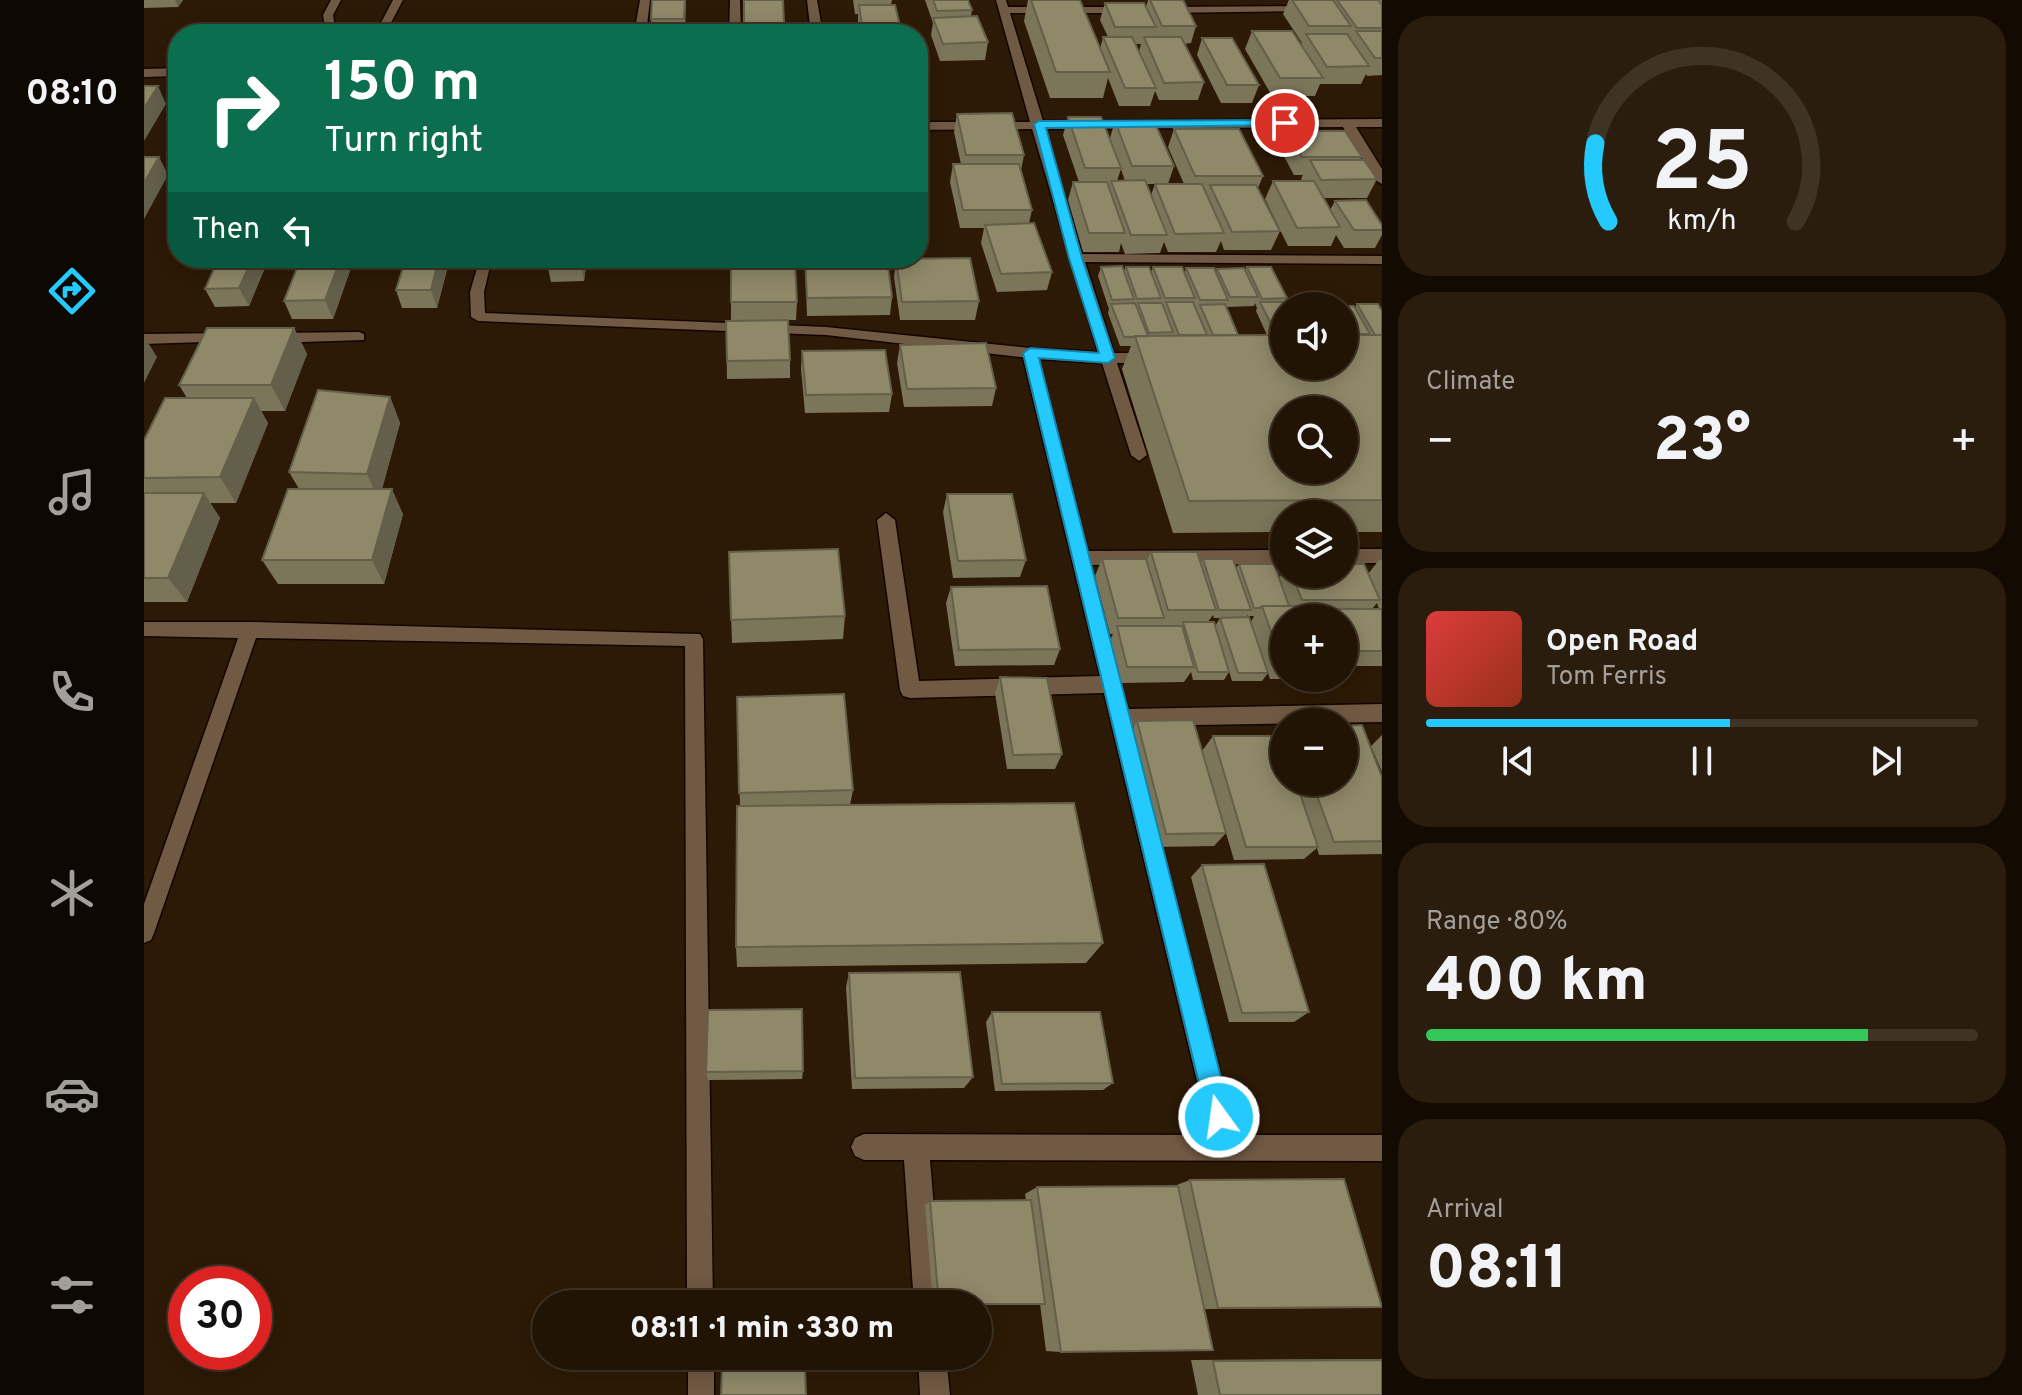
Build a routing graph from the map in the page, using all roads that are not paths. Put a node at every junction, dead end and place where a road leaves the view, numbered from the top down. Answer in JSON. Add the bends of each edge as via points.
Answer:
{"nodes":[{"id":1,"x":336,"y":0,"type":"edge"},
{"id":2,"x":398,"y":0,"type":"edge"},
{"id":3,"x":645,"y":0,"type":"edge"},
{"id":4,"x":735,"y":0,"type":"edge"},
{"id":5,"x":812,"y":0,"type":"edge"},
{"id":6,"x":1003,"y":5,"type":"edge"},
{"id":7,"x":1273,"y":5,"type":"edge"},
{"id":8,"x":1326,"y":9,"type":"edge"},
{"id":9,"x":329,"y":24,"type":"edge"},
{"id":10,"x":385,"y":24,"type":"edge"},
{"id":11,"x":641,"y":24,"type":"edge"},
{"id":12,"x":735,"y":24,"type":"edge"},
{"id":13,"x":816,"y":24,"type":"edge"},
{"id":14,"x":168,"y":72,"type":"edge"},
{"id":15,"x":144,"y":73,"type":"edge"},
{"id":16,"x":1347,"y":123,"type":"junction"},
{"id":17,"x":1382,"y":123,"type":"edge"},
{"id":18,"x":1039,"y":124,"type":"junction"},
{"id":19,"x":928,"y":126,"type":"edge"},
{"id":20,"x":1382,"y":180,"type":"edge"},
{"id":21,"x":1076,"y":258,"type":"junction"},
{"id":22,"x":1382,"y":260,"type":"edge"},
{"id":23,"x":483,"y":268,"type":"edge"},
{"id":24,"x":359,"y":337,"type":"dead end"},
{"id":25,"x":144,"y":339,"type":"edge"},
{"id":26,"x":1030,"y":353,"type":"junction"},
{"id":27,"x":1108,"y":358,"type":"junction"},
{"id":28,"x":1172,"y":358,"type":"edge"},
{"id":29,"x":1139,"y":455,"type":"dead end"},
{"id":30,"x":886,"y":520,"type":"dead end"},
{"id":31,"x":1358,"y":556,"type":"edge"},
{"id":32,"x":1382,"y":556,"type":"edge"},
{"id":33,"x":1270,"y":557,"type":"edge"},
{"id":34,"x":1082,"y":558,"type":"junction"},
{"id":35,"x":144,"y":629,"type":"edge"},
{"id":36,"x":250,"y":629,"type":"junction"},
{"id":37,"x":1113,"y":684,"type":"junction"},
{"id":38,"x":1382,"y":713,"type":"edge"},
{"id":39,"x":1121,"y":718,"type":"junction"},
{"id":40,"x":144,"y":933,"type":"edge"},
{"id":41,"x":864,"y":1147,"type":"dead end"},
{"id":42,"x":916,"y":1147,"type":"junction"},
{"id":43,"x":1226,"y":1147,"type":"junction"},
{"id":44,"x":1382,"y":1148,"type":"edge"},
{"id":45,"x":700,"y":1290,"type":"edge"},
{"id":46,"x":927,"y":1290,"type":"edge"},
{"id":47,"x":701,"y":1370,"type":"edge"},
{"id":48,"x":933,"y":1370,"type":"edge"},
{"id":49,"x":701,"y":1395,"type":"edge"},
{"id":50,"x":935,"y":1395,"type":"edge"}],
"edges":[{"from":1,"to":9,"type":"lane"},
{"from":2,"to":10,"type":"lane"},
{"from":3,"to":11,"type":"street"},
{"from":4,"to":12,"type":"street"},
{"from":5,"to":13,"type":"street"},
{"from":6,"to":7,"type":"street"},
{"from":6,"to":18,"type":"street"},
{"from":7,"to":8,"type":"street"},
{"from":14,"to":15,"type":"street"},
{"from":16,"to":17,"type":"street"},
{"from":16,"to":18,"type":"street"},
{"from":16,"to":20,"type":"street"},
{"from":18,"to":19,"type":"street"},
{"from":18,"to":21,"type":"street"},
{"from":21,"to":22,"type":"street"},
{"from":21,"to":27,"type":"street"},
{"from":23,"to":26,"type":"lane","via":[[478,317],[826,331]]},
{"from":24,"to":25,"type":"street"},
{"from":26,"to":27,"type":"street"},
{"from":26,"to":34,"type":"street"},
{"from":27,"to":28,"type":"street"},
{"from":27,"to":29,"type":"street"},
{"from":30,"to":37,"type":"street","via":[[910,690]]},
{"from":31,"to":32,"type":"street"},
{"from":33,"to":34,"type":"street"},
{"from":34,"to":37,"type":"street"},
{"from":35,"to":36,"type":"lane"},
{"from":36,"to":40,"type":"lane"},
{"from":36,"to":45,"type":"lane","via":[[694,639]]},
{"from":37,"to":39,"type":"street"},
{"from":38,"to":39,"type":"street"},
{"from":39,"to":43,"type":"street"},
{"from":41,"to":42,"type":"street"},
{"from":42,"to":43,"type":"street"},
{"from":42,"to":46,"type":"street"},
{"from":43,"to":44,"type":"street"},
{"from":47,"to":49,"type":"lane"},
{"from":48,"to":50,"type":"street"}]}
